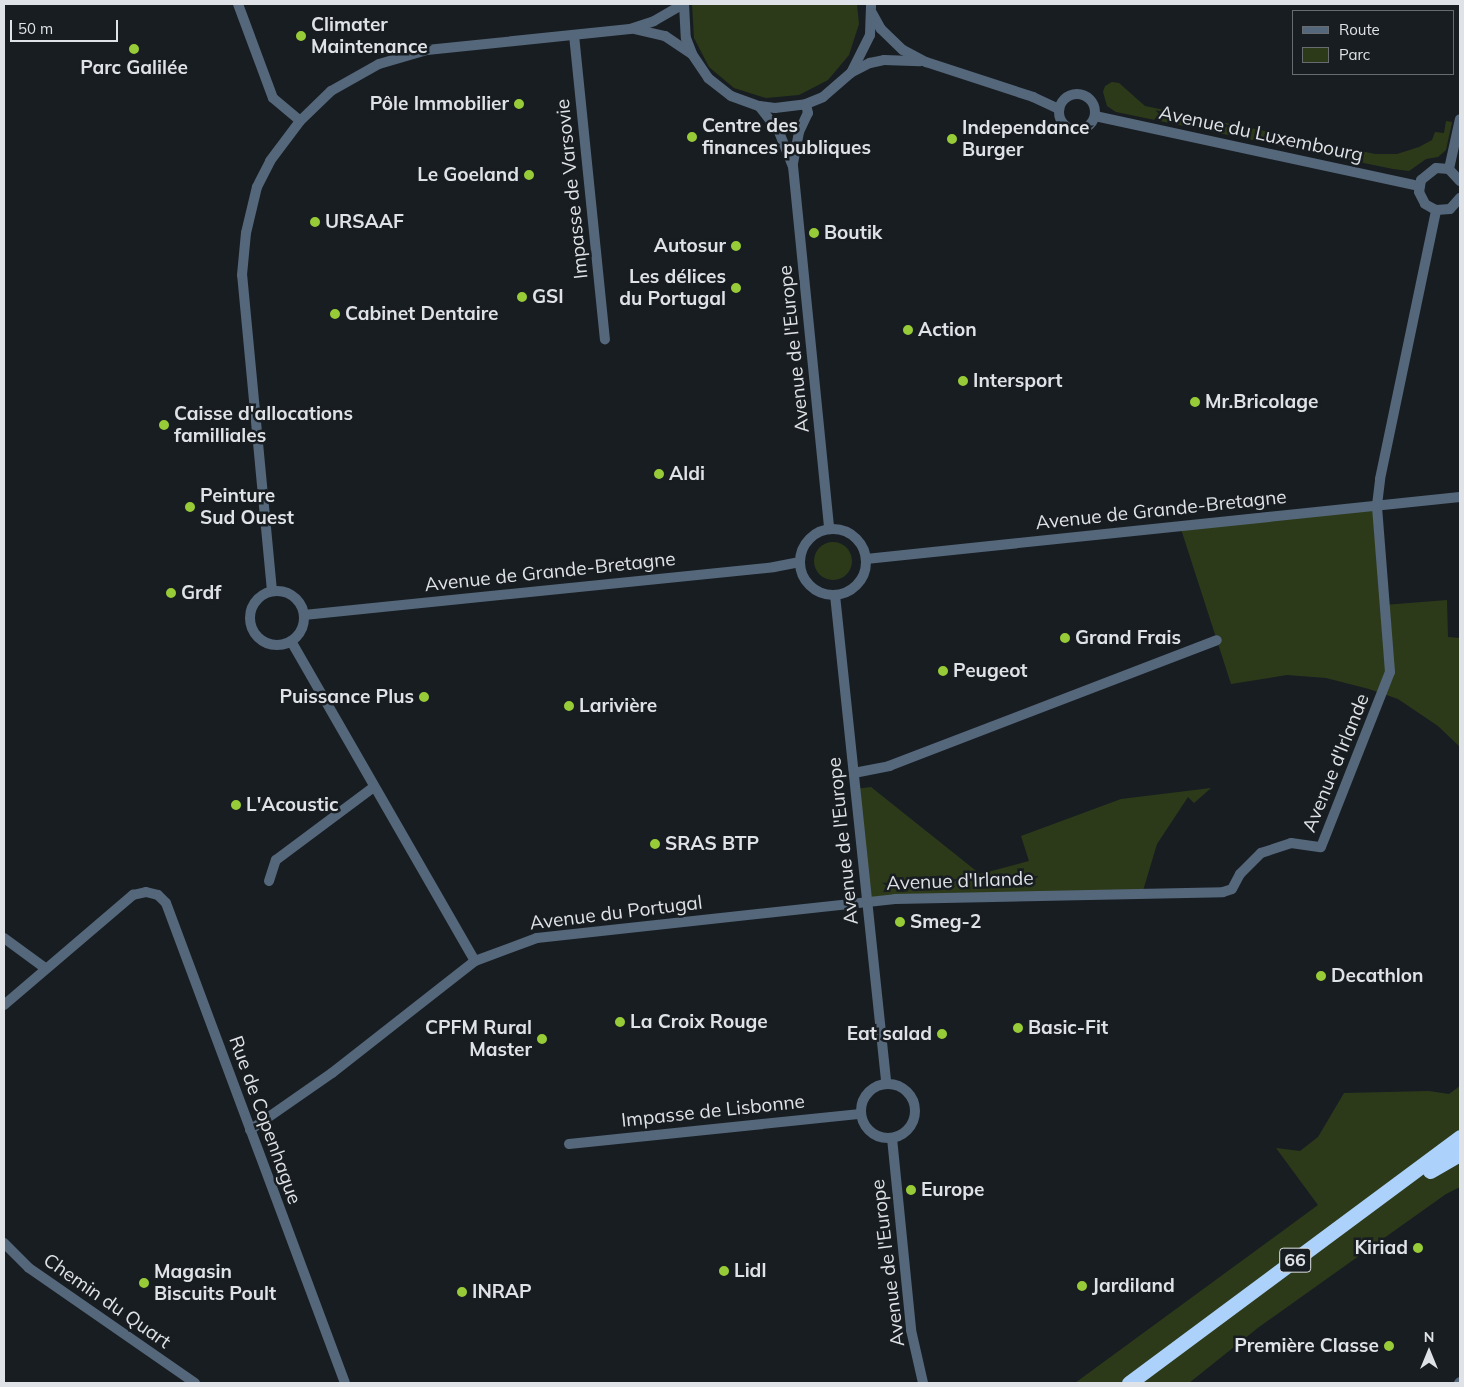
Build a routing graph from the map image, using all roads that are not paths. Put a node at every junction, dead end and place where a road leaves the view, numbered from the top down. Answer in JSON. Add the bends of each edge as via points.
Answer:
{"nodes":[{"id":1,"x":238,"y":4,"type":"edge"},
{"id":2,"x":683,"y":4,"type":"edge"},
{"id":3,"x":872,"y":8,"type":"edge"},
{"id":4,"x":630,"y":29,"type":"junction"},
{"id":5,"x":574,"y":35,"type":"junction"},
{"id":6,"x":692,"y":54,"type":"junction"},
{"id":7,"x":926,"y":62,"type":"junction"},
{"id":8,"x":852,"y":73,"type":"junction"},
{"id":9,"x":806,"y":104,"type":"junction"},
{"id":10,"x":759,"y":106,"type":"junction"},
{"id":11,"x":1059,"y":109,"type":"junction"},
{"id":12,"x":1095,"y":116,"type":"junction"},
{"id":13,"x":1460,"y":119,"type":"edge"},
{"id":14,"x":300,"y":121,"type":"junction"},
{"id":15,"x":793,"y":166,"type":"junction"},
{"id":16,"x":1449,"y":169,"type":"junction"},
{"id":17,"x":1460,"y":181,"type":"edge"},
{"id":18,"x":1420,"y":186,"type":"junction"},
{"id":19,"x":1460,"y":198,"type":"edge"},
{"id":20,"x":1436,"y":210,"type":"junction"},
{"id":21,"x":605,"y":339,"type":"dead end"},
{"id":22,"x":1460,"y":498,"type":"edge"},
{"id":23,"x":1377,"y":505,"type":"junction"},
{"id":24,"x":829,"y":528,"type":"junction"},
{"id":25,"x":866,"y":559,"type":"junction"},
{"id":26,"x":799,"y":562,"type":"junction"},
{"id":27,"x":272,"y":591,"type":"junction"},
{"id":28,"x":835,"y":595,"type":"junction"},
{"id":29,"x":304,"y":615,"type":"junction"},
{"id":30,"x":1217,"y":640,"type":"dead end"},
{"id":31,"x":291,"y":641,"type":"junction"},
{"id":32,"x":854,"y":773,"type":"junction"},
{"id":33,"x":374,"y":787,"type":"junction"},
{"id":34,"x":269,"y":881,"type":"dead end"},
{"id":35,"x":866,"y":901,"type":"junction"},
{"id":36,"x":4,"y":938,"type":"edge"},
{"id":37,"x":475,"y":961,"type":"junction"},
{"id":38,"x":46,"y":968,"type":"junction"},
{"id":39,"x":4,"y":1004,"type":"edge"},
{"id":40,"x":886,"y":1084,"type":"junction"},
{"id":41,"x":860,"y":1114,"type":"junction"},
{"id":42,"x":250,"y":1130,"type":"junction"},
{"id":43,"x":1460,"y":1137,"type":"edge"},
{"id":44,"x":892,"y":1138,"type":"junction"},
{"id":45,"x":569,"y":1144,"type":"dead end"},
{"id":46,"x":1460,"y":1154,"type":"edge"},
{"id":47,"x":4,"y":1243,"type":"edge"},
{"id":48,"x":195,"y":1383,"type":"edge"},
{"id":49,"x":345,"y":1383,"type":"edge"},
{"id":50,"x":923,"y":1383,"type":"edge"},
{"id":51,"x":1129,"y":1383,"type":"edge"},
{"id":52,"x":1144,"y":1383,"type":"edge"}],
"edges":[{"from":1,"to":14,"type":"street","via":[[273,98]]},
{"from":2,"to":4,"type":"street","via":[[654,21]]},
{"from":2,"to":6,"type":"street","via":[[683,21]]},
{"from":3,"to":7,"type":"street","via":[[891,41]]},
{"from":3,"to":8,"type":"street","via":[[866,48]]},
{"from":4,"to":5,"type":"street"},
{"from":4,"to":6,"type":"street","via":[[665,36]]},
{"from":5,"to":14,"type":"street","via":[[427,50],[379,64],[331,91]]},
{"from":5,"to":21,"type":"street","name":"Impasse de Varsovie"},
{"from":6,"to":10,"type":"street","via":[[708,78],[731,96]]},
{"from":7,"to":8,"type":"street","via":[[884,60]]},
{"from":7,"to":11,"type":"street","via":[[1033,97]]},
{"from":8,"to":9,"type":"street","via":[[824,97]]},
{"from":9,"to":10,"type":"street"},
{"from":9,"to":15,"type":"street","name":"Avenue de l'Europe","via":[[808,113],[799,132]]},
{"from":10,"to":15,"type":"street","name":"Avenue de l'Europe","via":[[779,132]]},
{"from":11,"to":12,"type":"street","via":[[1062,122],[1075,130],[1086,128]]},
{"from":11,"to":12,"type":"street","via":[[1064,99],[1080,95],[1092,103]]},
{"from":12,"to":18,"type":"street","name":"Avenue du Luxembourg"},
{"from":13,"to":16,"type":"street"},
{"from":14,"to":27,"type":"street","via":[[270,161],[257,187],[246,234],[242,275]]},
{"from":15,"to":24,"type":"street","name":"Avenue de l'Europe"},
{"from":16,"to":17,"type":"street"},
{"from":16,"to":18,"type":"street","via":[[1430,170]]},
{"from":18,"to":20,"type":"street","via":[[1425,204]]},
{"from":19,"to":20,"type":"street","via":[[1450,209]]},
{"from":20,"to":23,"type":"street","name":"Avenue d'Irlande","via":[[1413,312]]},
{"from":22,"to":23,"type":"street","name":"Avenue de Grande-Bretagne"},
{"from":23,"to":25,"type":"street","name":"Avenue de Grande-Bretagne"},
{"from":23,"to":35,"type":"street","name":"Avenue d'Irlande","via":[[1390,672],[1321,847],[1291,843],[1261,853],[1240,874],[1232,889],[1223,892]]},
{"from":24,"to":25,"type":"street","via":[[850,533],[858,540]]},
{"from":24,"to":26,"type":"street","via":[[811,536],[805,543]]},
{"from":25,"to":28,"type":"street","via":[[861,579],[845,592]]},
{"from":26,"to":28,"type":"street","via":[[806,582],[819,592]]},
{"from":26,"to":29,"type":"street","name":"Avenue de Grande-Bretagne"},
{"from":27,"to":29,"type":"street","via":[[293,596]]},
{"from":27,"to":31,"type":"street","via":[[252,607],[250,624],[259,639],[266,643],[284,645]]},
{"from":28,"to":32,"type":"street","name":"Avenue de l'Europe"},
{"from":29,"to":31,"type":"street","via":[[302,630]]},
{"from":30,"to":32,"type":"street","via":[[889,766]]},
{"from":31,"to":33,"type":"street"},
{"from":32,"to":35,"type":"street","name":"Avenue de l'Europe"},
{"from":33,"to":34,"type":"street","via":[[276,860]]},
{"from":33,"to":37,"type":"street"},
{"from":35,"to":37,"type":"street","name":"Avenue du Portugal","via":[[537,938]]},
{"from":35,"to":40,"type":"street","name":"Avenue de l'Europe"},
{"from":36,"to":38,"type":"street"},
{"from":37,"to":42,"type":"street","name":"Avenue du Portugal","via":[[332,1073]]},
{"from":38,"to":39,"type":"street"},
{"from":38,"to":42,"type":"street","name":"Rue de Copenhague","via":[[133,895],[146,892],[158,895],[166,903]]},
{"from":40,"to":41,"type":"street","via":[[870,1090],[864,1097]]},
{"from":40,"to":44,"type":"street","via":[[909,1092],[916,1108],[907,1131]]},
{"from":41,"to":44,"type":"street","via":[[874,1135]]},
{"from":41,"to":45,"type":"street","name":"Impasse de Lisbonne"},
{"from":42,"to":49,"type":"street","name":"Rue de Copenhague"},
{"from":43,"to":51,"type":"highway","number":"66"},
{"from":44,"to":50,"type":"street","name":"Avenue de l'Europe","via":[[911,1330]]},
{"from":46,"to":52,"type":"highway","number":"66","via":[[1400,1191]]},
{"from":47,"to":48,"type":"street","name":"Chemin du Quart","via":[[29,1268]]}]}
